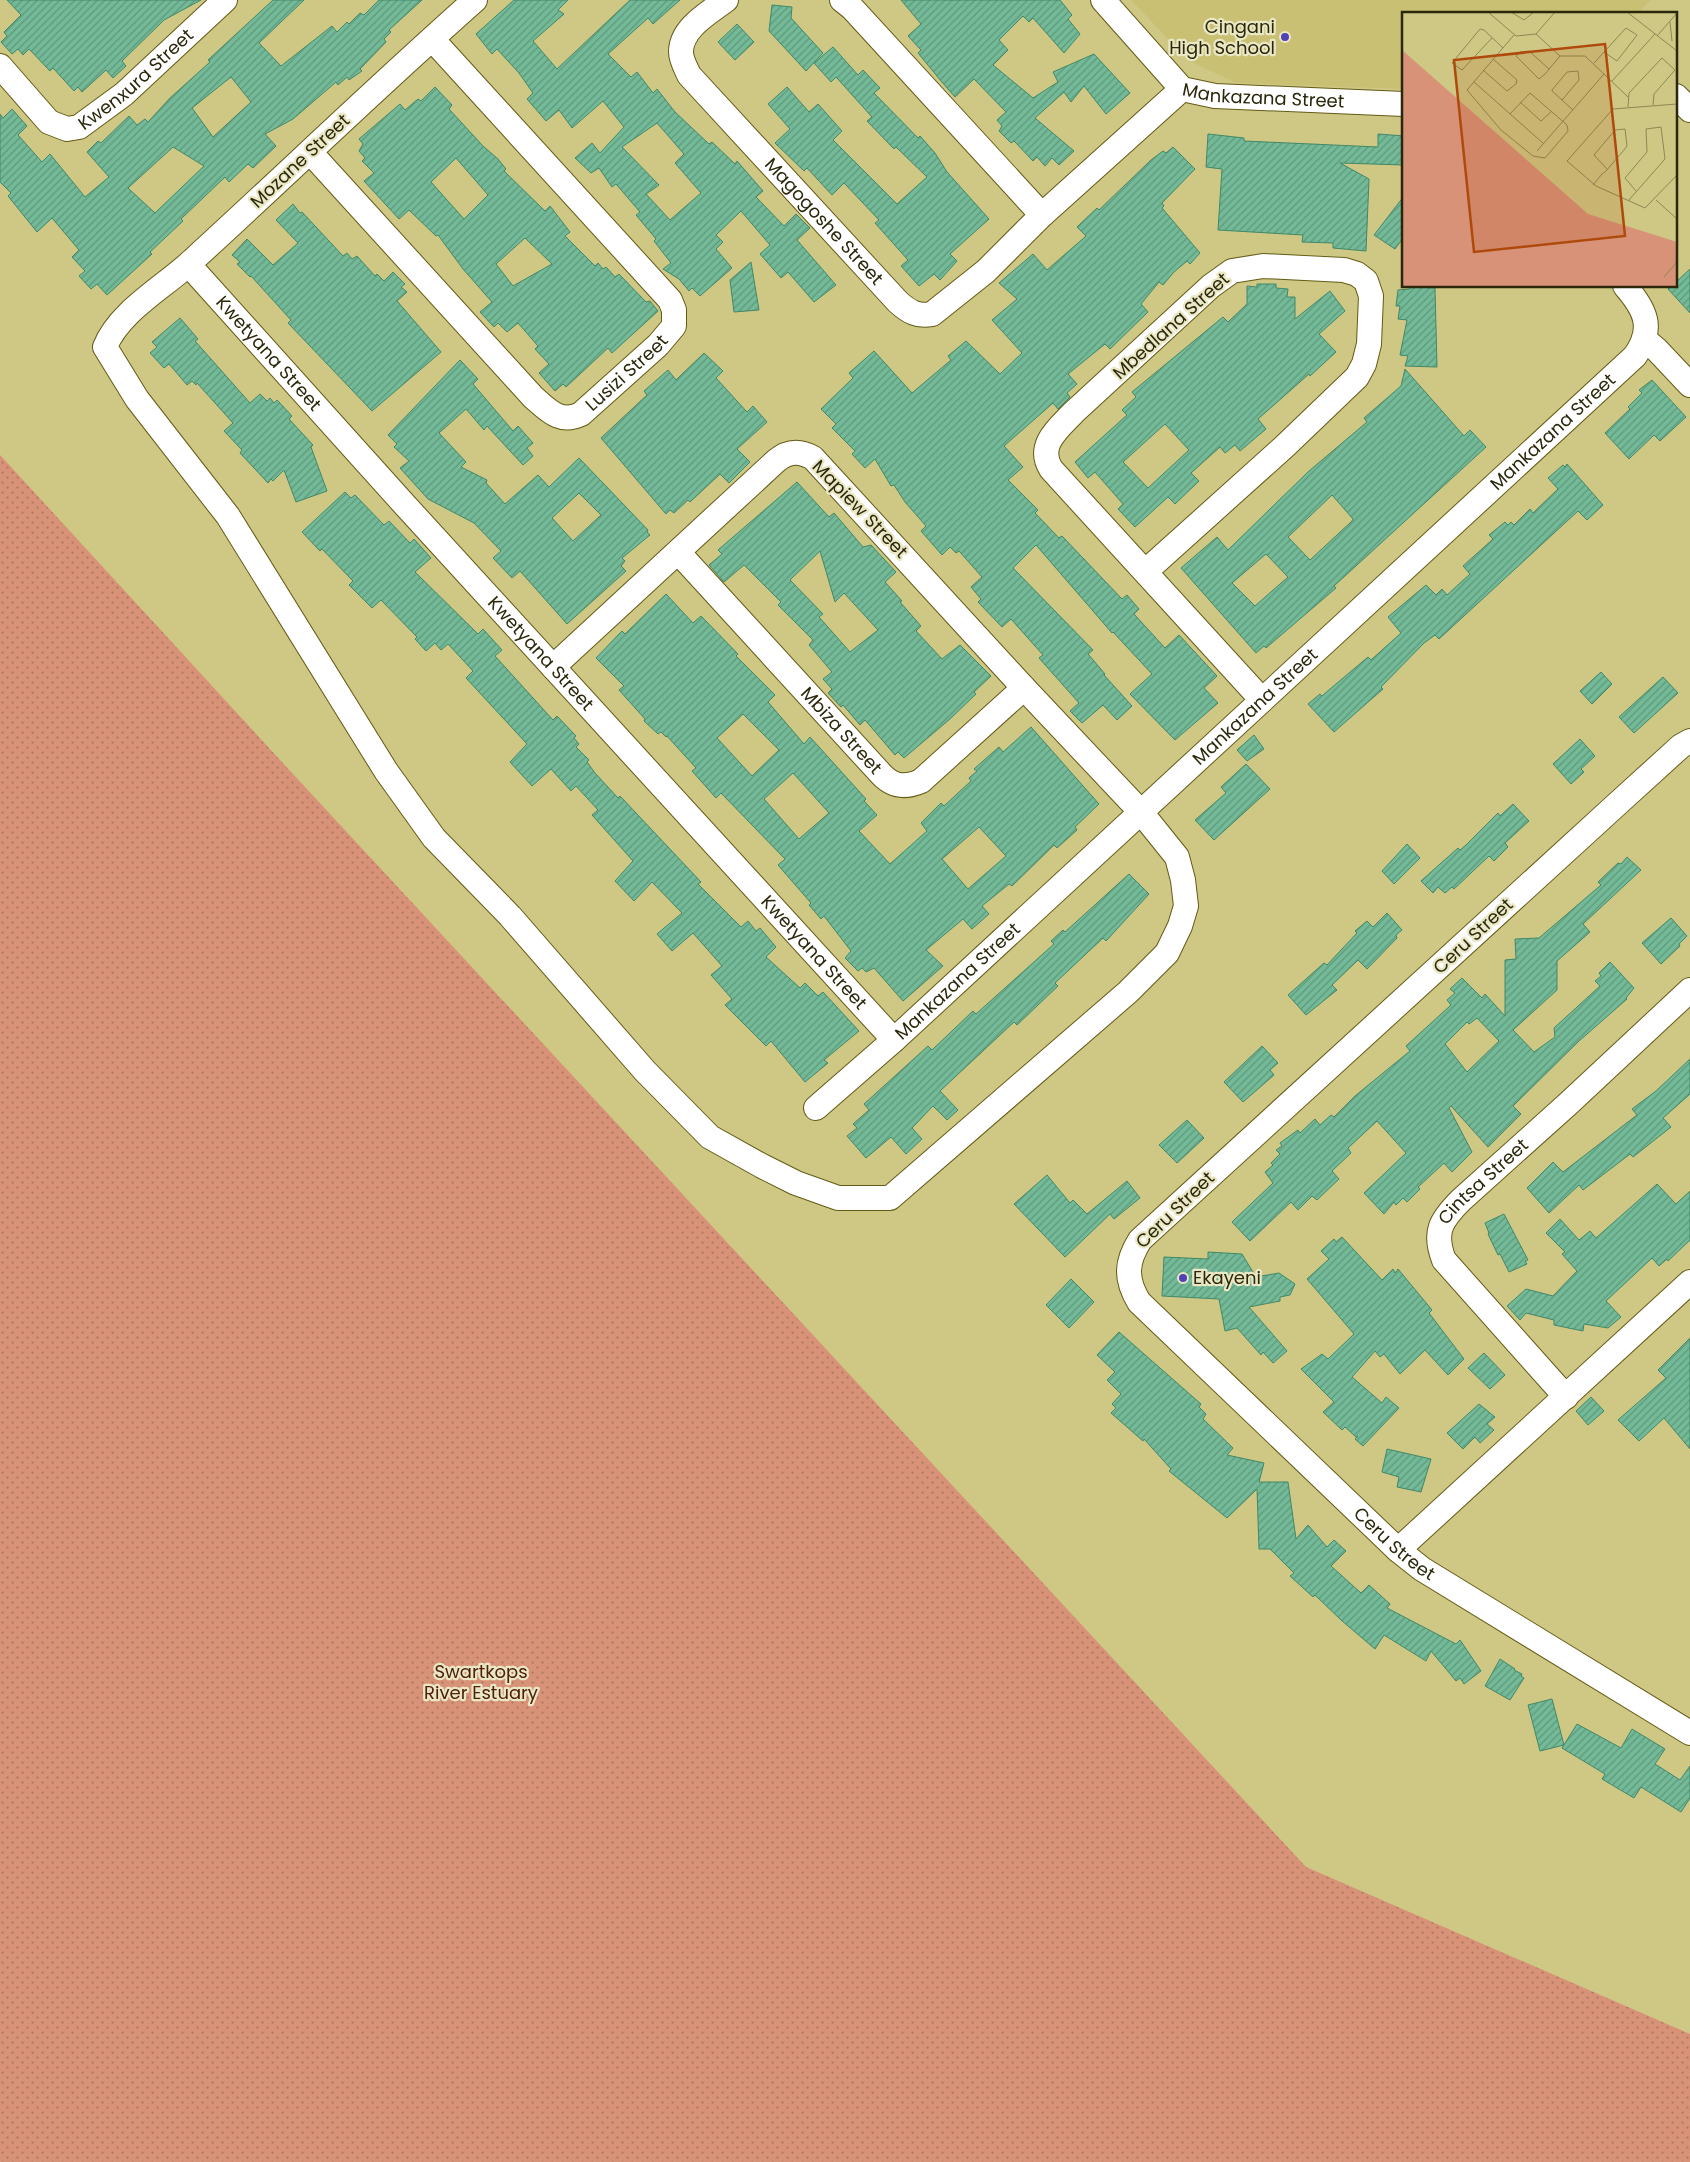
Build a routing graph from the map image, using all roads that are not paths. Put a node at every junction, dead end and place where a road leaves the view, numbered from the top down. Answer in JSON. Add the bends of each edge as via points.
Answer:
{"nodes":[{"id":1,"x":224,"y":0,"type":"edge"},
{"id":2,"x":475,"y":0,"type":"edge"},
{"id":3,"x":726,"y":0,"type":"edge"},
{"id":4,"x":842,"y":0,"type":"edge"},
{"id":5,"x":1103,"y":0,"type":"edge"},
{"id":6,"x":432,"y":39,"type":"junction"},
{"id":7,"x":0,"y":66,"type":"edge"},
{"id":8,"x":1690,"y":83,"type":"edge"},
{"id":9,"x":1182,"y":89,"type":"junction"},
{"id":10,"x":1678,"y":94,"type":"edge"},
{"id":11,"x":1678,"y":98,"type":"edge"},
{"id":12,"x":1402,"y":104,"type":"edge"},
{"id":13,"x":1690,"y":110,"type":"edge"},
{"id":14,"x":310,"y":152,"type":"junction"},
{"id":15,"x":1042,"y":215,"type":"junction"},
{"id":16,"x":189,"y":265,"type":"junction"},
{"id":17,"x":1627,"y":288,"type":"edge"},
{"id":18,"x":1644,"y":339,"type":"junction"},
{"id":19,"x":1690,"y":385,"type":"edge"},
{"id":20,"x":678,"y":552,"type":"junction"},
{"id":21,"x":1146,"y":571,"type":"junction"},
{"id":22,"x":553,"y":666,"type":"junction"},
{"id":23,"x":1024,"y":688,"type":"junction"},
{"id":24,"x":1262,"y":700,"type":"junction"},
{"id":25,"x":1690,"y":741,"type":"edge"},
{"id":26,"x":1140,"y":811,"type":"junction"},
{"id":27,"x":1690,"y":990,"type":"edge"},
{"id":28,"x":894,"y":1040,"type":"junction"},
{"id":29,"x":816,"y":1108,"type":"dead end"},
{"id":30,"x":1690,"y":1282,"type":"edge"},
{"id":31,"x":1566,"y":1397,"type":"junction"},
{"id":32,"x":1398,"y":1550,"type":"junction"},
{"id":33,"x":1690,"y":1733,"type":"edge"}],
"edges":[{"from":1,"to":7,"type":"street","name":"Kwenxura Street","via":[[124,94],[79,127],[68,129],[49,122]]},
{"from":2,"to":6,"type":"street","name":"Mozane Street"},
{"from":3,"to":15,"type":"street","name":"Magogoshe Street","via":[[686,35],[681,54],[689,75],[905,308],[922,316],[932,314],[986,271]]},
{"from":4,"to":15,"type":"street"},
{"from":5,"to":9,"type":"street","name":"Mankazana Street"},
{"from":6,"to":14,"type":"street","name":"Mozane Street"},
{"from":6,"to":14,"type":"street","name":"Lusizi Street","via":[[670,300],[674,326],[658,345],[581,414],[565,418],[554,415],[533,398]]},
{"from":8,"to":10,"type":"street"},
{"from":9,"to":12,"type":"street","name":"Mankazana Street","via":[[1215,96]]},
{"from":9,"to":15,"type":"street","name":"Magogoshe Street"},
{"from":11,"to":13,"type":"street"},
{"from":14,"to":16,"type":"street","name":"Mozane Street"},
{"from":16,"to":22,"type":"street","name":"Kwetyana Street"},
{"from":16,"to":26,"type":"street","name":"Mozane Street","via":[[124,319],[112,332],[105,350],[137,399],[228,516],[386,771],[434,838],[510,916],[645,1071],[710,1137],[796,1183],[838,1198],[890,1198],[1128,992],[1167,954],[1186,906],[1184,880],[1177,857]]},
{"from":17,"to":18,"type":"street","via":[[1646,318]]},
{"from":18,"to":19,"type":"street"},
{"from":18,"to":24,"type":"street","name":"Mankazana Street","via":[[1626,364]]},
{"from":20,"to":22,"type":"street","name":"Mapiew Street"},
{"from":20,"to":23,"type":"street","name":"Mbiza Street","via":[[894,784],[907,786],[921,781]]},
{"from":20,"to":23,"type":"street","name":"Mapiew Street","via":[[782,456],[794,452],[807,455],[847,493]]},
{"from":21,"to":21,"type":"street","name":"Mbedlana Street","via":[[1051,469],[1046,453],[1049,440],[1074,412],[1211,286],[1232,271],[1263,266],[1344,270],[1357,274],[1366,281],[1371,296],[1370,344],[1357,376]]},
{"from":21,"to":24,"type":"street","name":"Mbedlana Street"},
{"from":22,"to":28,"type":"street","name":"Kwetyana Street"},
{"from":23,"to":26,"type":"street","name":"Mapiew Street"},
{"from":24,"to":26,"type":"street","name":"Mankazana Street"},
{"from":25,"to":32,"type":"street","name":"Ceru Street","via":[[1146,1234],[1130,1255],[1129,1278],[1139,1302]]},
{"from":26,"to":28,"type":"street","name":"Mankazana Street"},
{"from":27,"to":31,"type":"street","name":"Cintsa Street","via":[[1448,1212],[1440,1226],[1439,1246],[1444,1260]]},
{"from":28,"to":29,"type":"street","name":"Mankazana Street"},
{"from":30,"to":31,"type":"street"},
{"from":31,"to":32,"type":"street"},
{"from":32,"to":33,"type":"street","name":"Ceru Street","via":[[1422,1569]]}]}
